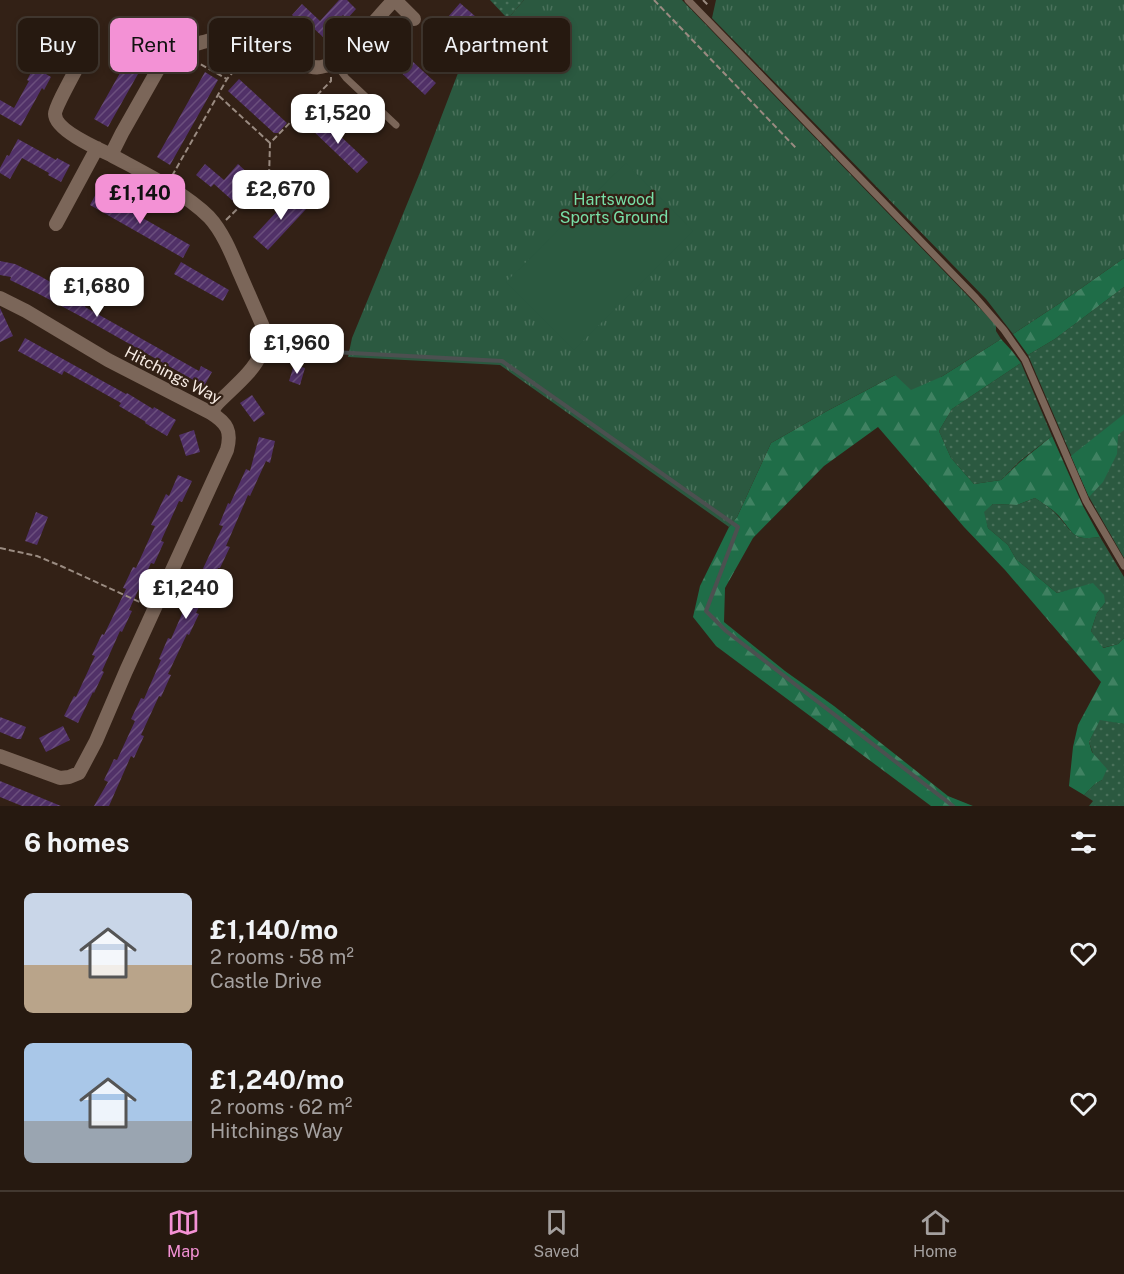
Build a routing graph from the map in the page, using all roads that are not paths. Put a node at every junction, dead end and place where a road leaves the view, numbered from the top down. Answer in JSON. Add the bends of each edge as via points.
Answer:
{"nodes":[{"id":1,"x":394,"y":0,"type":"edge"},
{"id":2,"x":688,"y":0,"type":"edge"},
{"id":3,"x":378,"y":18,"type":"edge"},
{"id":4,"x":414,"y":19,"type":"dead end"},
{"id":5,"x":325,"y":66,"type":"edge"},
{"id":6,"x":75,"y":72,"type":"edge"},
{"id":7,"x":342,"y":72,"type":"edge"},
{"id":8,"x":396,"y":125,"type":"dead end"},
{"id":9,"x":97,"y":148,"type":"junction"},
{"id":10,"x":111,"y":155,"type":"junction"},
{"id":11,"x":57,"y":224,"type":"dead end"},
{"id":12,"x":0,"y":298,"type":"edge"},
{"id":13,"x":211,"y":413,"type":"junction"},
{"id":14,"x":1124,"y":566,"type":"edge"},
{"id":15,"x":0,"y":756,"type":"edge"}],
"edges":[{"from":1,"to":3,"type":"street"},
{"from":1,"to":4,"type":"street"},
{"from":2,"to":14,"type":"lane","via":[[1004,330],[1024,360],[1086,501]]},
{"from":5,"to":10,"type":"street","via":[[306,66],[253,34],[227,35],[181,48],[160,66]]},
{"from":6,"to":9,"type":"street","via":[[54,113],[64,129]]},
{"from":7,"to":8,"type":"lane"},
{"from":9,"to":10,"type":"street"},
{"from":9,"to":11,"type":"street"},
{"from":10,"to":13,"type":"street","via":[[166,186],[210,218],[231,252],[264,329],[265,341],[257,363]]},
{"from":12,"to":13,"type":"street","name":"Hitchings Way"},
{"from":13,"to":15,"type":"street","name":"Hitchings Way","via":[[227,428],[227,450],[79,773],[60,778]]}]}
